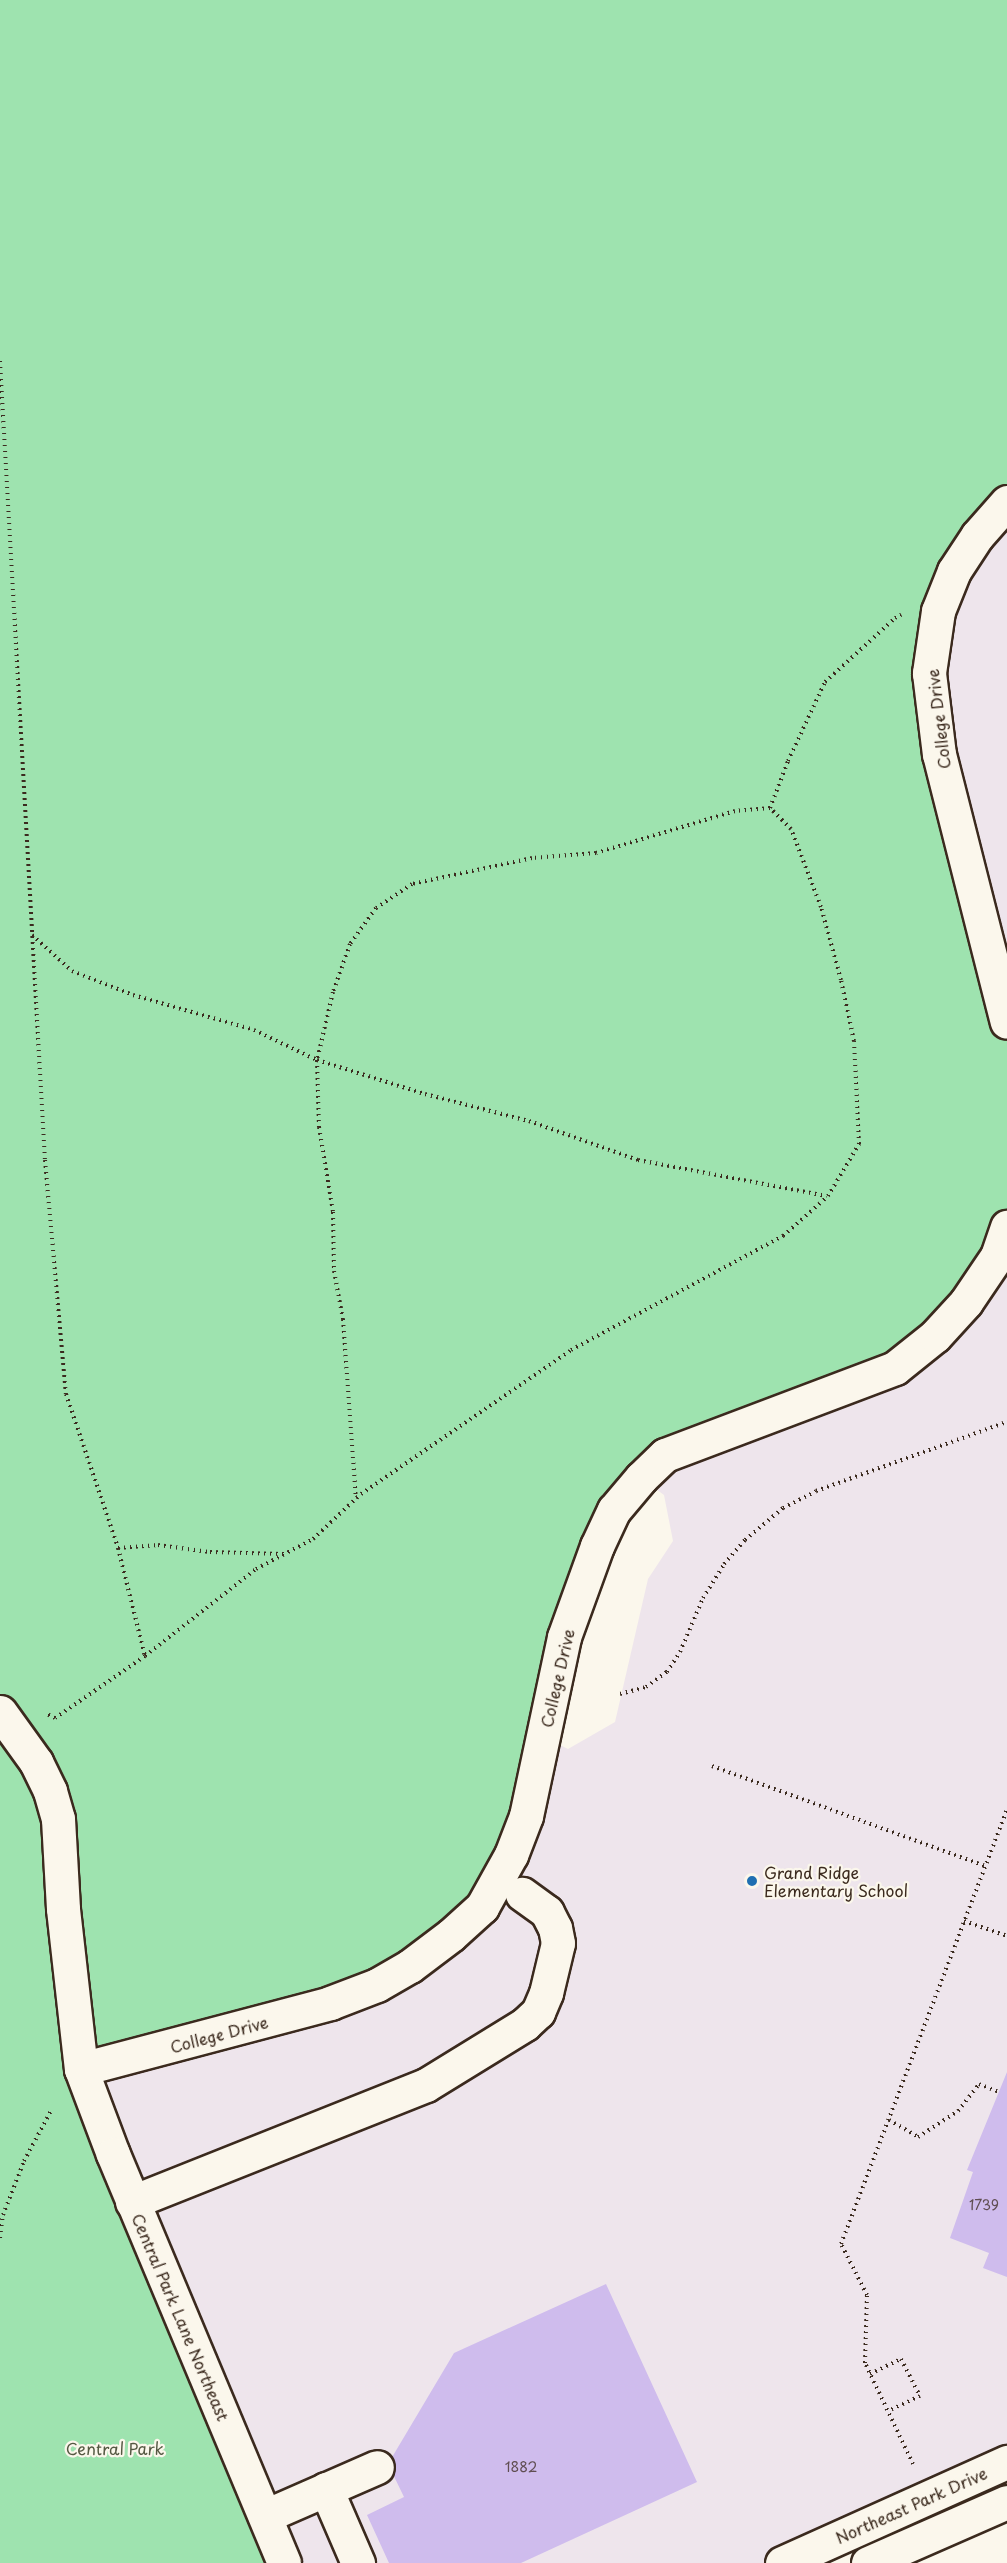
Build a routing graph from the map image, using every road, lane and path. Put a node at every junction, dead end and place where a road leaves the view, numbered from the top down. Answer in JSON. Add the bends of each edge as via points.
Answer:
{"nodes":[{"id":1,"x":0,"y":361,"type":"edge"},
{"id":2,"x":1007,"y":502,"type":"edge"},
{"id":3,"x":904,"y":614,"type":"dead end"},
{"id":4,"x":770,"y":808,"type":"junction"},
{"id":5,"x":32,"y":934,"type":"junction"},
{"id":6,"x":1007,"y":1022,"type":"edge"},
{"id":7,"x":317,"y":1060,"type":"junction"},
{"id":8,"x":828,"y":1196,"type":"junction"},
{"id":9,"x":1007,"y":1227,"type":"edge"},
{"id":10,"x":1007,"y":1422,"type":"edge"},
{"id":11,"x":356,"y":1499,"type":"junction"},
{"id":12,"x":118,"y":1548,"type":"junction"},
{"id":13,"x":285,"y":1554,"type":"junction"},
{"id":14,"x":145,"y":1656,"type":"junction"},
{"id":15,"x":620,"y":1694,"type":"dead end"},
{"id":16,"x":39,"y":1708,"type":"dead end"},
{"id":17,"x":0,"y":1712,"type":"edge"},
{"id":18,"x":712,"y":1766,"type":"dead end"},
{"id":19,"x":1007,"y":1810,"type":"edge"},
{"id":20,"x":986,"y":1866,"type":"junction"},
{"id":21,"x":522,"y":1894,"type":"dead end"},
{"id":22,"x":964,"y":1921,"type":"junction"},
{"id":23,"x":1007,"y":1936,"type":"edge"},
{"id":24,"x":81,"y":2069,"type":"junction"},
{"id":25,"x":999,"y":2092,"type":"dead end"},
{"id":26,"x":52,"y":2109,"type":"dead end"},
{"id":27,"x":889,"y":2120,"type":"junction"},
{"id":28,"x":132,"y":2202,"type":"junction"},
{"id":29,"x":0,"y":2238,"type":"edge"},
{"id":30,"x":870,"y":2374,"type":"junction"},
{"id":31,"x":888,"y":2411,"type":"junction"},
{"id":32,"x":1007,"y":2462,"type":"edge"},
{"id":33,"x":913,"y":2464,"type":"dead end"},
{"id":34,"x":377,"y":2467,"type":"dead end"},
{"id":35,"x":327,"y":2489,"type":"junction"},
{"id":36,"x":1007,"y":2502,"type":"edge"},
{"id":37,"x":265,"y":2516,"type":"junction"},
{"id":38,"x":284,"y":2563,"type":"edge"},
{"id":39,"x":358,"y":2563,"type":"edge"},
{"id":40,"x":782,"y":2563,"type":"edge"},
{"id":41,"x":868,"y":2563,"type":"edge"}],
"edges":[{"from":1,"to":5,"type":"path"},
{"from":2,"to":6,"type":"street","name":"College Drive","via":[[977,536],[954,571],[938,611],[929,673],[939,754]]},
{"from":3,"to":4,"type":"path","via":[[825,682]]},
{"from":4,"to":7,"type":"path","via":[[735,811],[596,853],[532,858],[412,885],[376,908],[350,944]]},
{"from":4,"to":8,"type":"path","via":[[791,829],[821,907],[854,1041],[860,1144]]},
{"from":5,"to":7,"type":"path","via":[[72,971],[133,995],[254,1030]]},
{"from":5,"to":12,"type":"path","via":[[45,1160],[66,1394]]},
{"from":7,"to":8,"type":"path","via":[[529,1121],[639,1160]]},
{"from":7,"to":11,"type":"path","via":[[319,1127],[333,1212],[334,1271],[343,1319]]},
{"from":8,"to":11,"type":"path","via":[[783,1236],[571,1350]]},
{"from":9,"to":24,"type":"street","name":"College Drive","via":[[997,1256],[966,1302],[934,1336],[895,1368],[665,1455],[614,1510],[564,1636],[526,1816],[511,1855],[482,1906],[451,1935],[377,1985],[330,2003]]},
{"from":10,"to":15,"type":"path","via":[[816,1491],[783,1508],[724,1564],[667,1672],[646,1687]]},
{"from":11,"to":13,"type":"path","via":[[313,1539]]},
{"from":12,"to":13,"type":"path","via":[[159,1545],[210,1552]]},
{"from":12,"to":14,"type":"path"},
{"from":13,"to":14,"type":"path","via":[[256,1569]]},
{"from":14,"to":16,"type":"path","via":[[55,1718]]},
{"from":17,"to":24,"type":"street","name":"Central Park Lane Northeast","via":[[36,1762],[58,1820],[63,1908]]},
{"from":18,"to":20,"type":"path"},
{"from":19,"to":20,"type":"path"},
{"from":20,"to":22,"type":"path"},
{"from":21,"to":28,"type":"street","via":[[547,1912],[558,1943],[546,1993],[538,2012],[525,2024],[426,2085]]},
{"from":22,"to":23,"type":"path"},
{"from":22,"to":27,"type":"path"},
{"from":24,"to":28,"type":"street","name":"Central Park Lane Northeast"},
{"from":25,"to":27,"type":"path","via":[[979,2085],[958,2110],[918,2137]]},
{"from":26,"to":29,"type":"path","via":[[24,2161],[3,2215]]},
{"from":27,"to":30,"type":"path","via":[[841,2244],[867,2295],[865,2363]]},
{"from":28,"to":37,"type":"street","name":"Central Park Lane Northeast"},
{"from":30,"to":31,"type":"path"},
{"from":30,"to":31,"type":"path","via":[[901,2359],[920,2396]]},
{"from":31,"to":33,"type":"path"},
{"from":32,"to":40,"type":"street","name":"Northeast Park Drive"},
{"from":34,"to":35,"type":"street"},
{"from":35,"to":37,"type":"street"},
{"from":35,"to":39,"type":"street"},
{"from":36,"to":41,"type":"street"},
{"from":37,"to":38,"type":"street","name":"Central Park Lane Northeast"}]}
